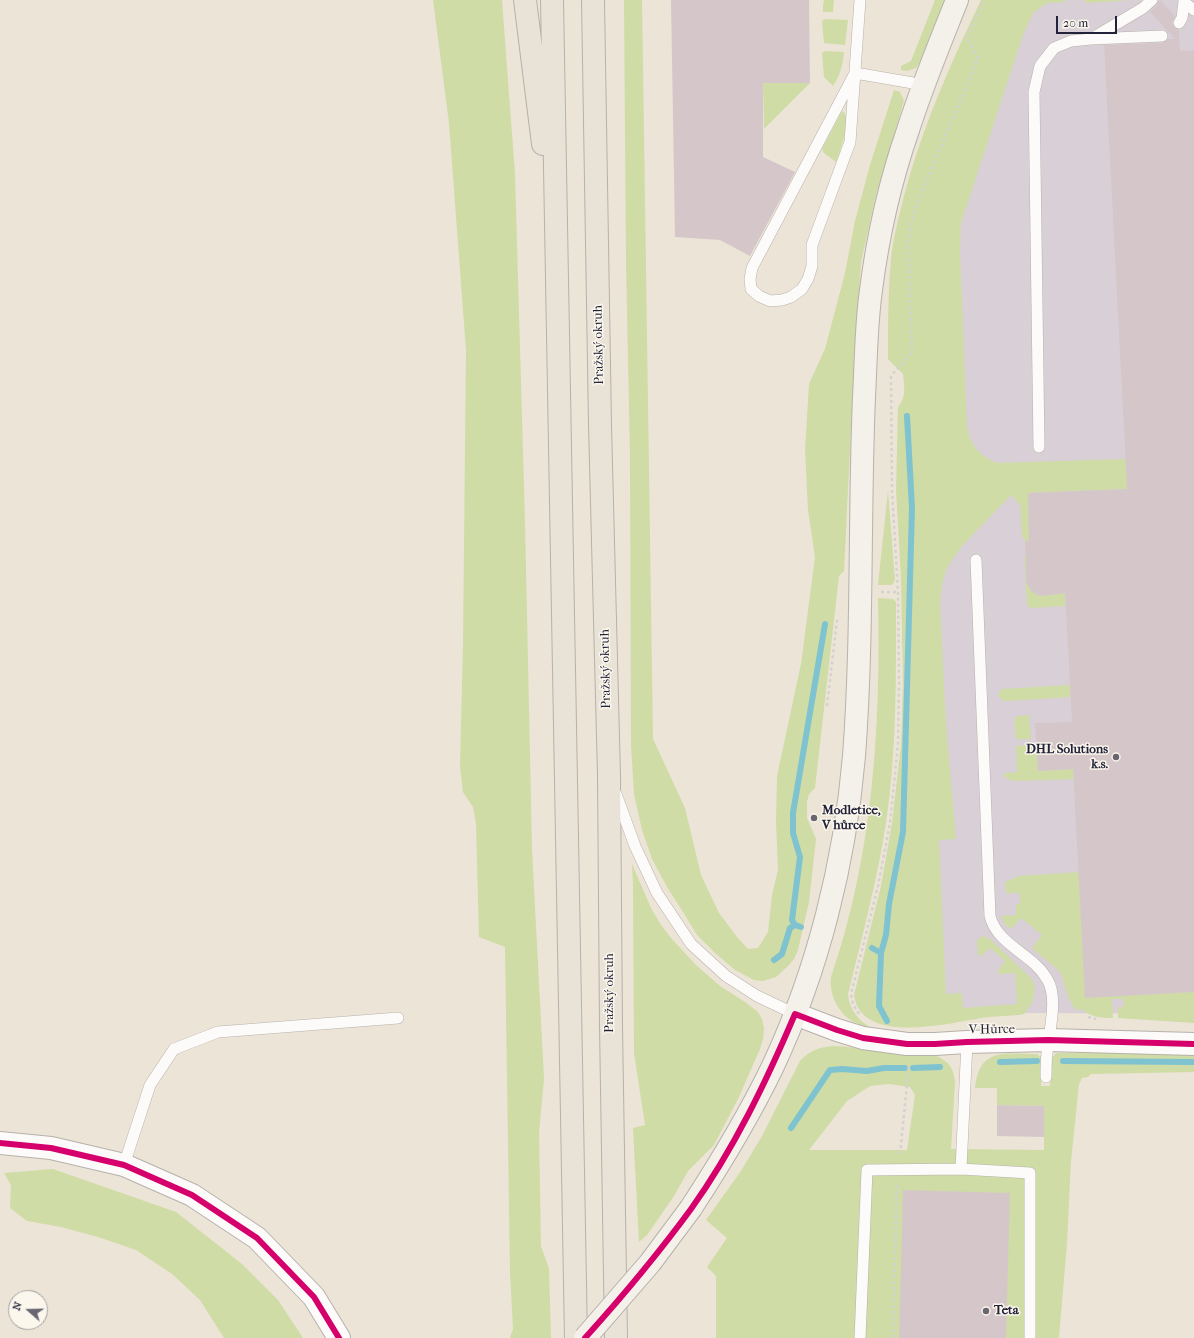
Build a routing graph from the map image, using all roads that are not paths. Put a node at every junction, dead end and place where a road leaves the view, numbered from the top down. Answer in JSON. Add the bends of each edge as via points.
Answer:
{"nodes":[{"id":1,"x":525,"y":0,"type":"edge"},
{"id":2,"x":552,"y":0,"type":"edge"},
{"id":3,"x":593,"y":0,"type":"edge"},
{"id":4,"x":860,"y":0,"type":"edge"},
{"id":5,"x":957,"y":0,"type":"edge"},
{"id":6,"x":968,"y":0,"type":"edge"},
{"id":7,"x":1152,"y":0,"type":"edge"},
{"id":8,"x":1184,"y":1,"type":"edge"},
{"id":9,"x":1194,"y":10,"type":"edge"},
{"id":10,"x":1179,"y":23,"type":"dead end"},
{"id":11,"x":1162,"y":36,"type":"dead end"},
{"id":12,"x":1091,"y":39,"type":"junction"},
{"id":13,"x":855,"y":73,"type":"junction"},
{"id":14,"x":924,"y":86,"type":"junction"},
{"id":15,"x":557,"y":252,"type":"junction"},
{"id":16,"x":1039,"y":447,"type":"dead end"},
{"id":17,"x":976,"y":560,"type":"dead end"},
{"id":18,"x":609,"y":776,"type":"junction"},
{"id":19,"x":795,"y":1014,"type":"junction"},
{"id":20,"x":398,"y":1018,"type":"dead end"},
{"id":21,"x":1048,"y":1040,"type":"junction"},
{"id":22,"x":967,"y":1042,"type":"junction"},
{"id":23,"x":1194,"y":1044,"type":"edge"},
{"id":24,"x":1046,"y":1077,"type":"dead end"},
{"id":25,"x":0,"y":1143,"type":"edge"},
{"id":26,"x":124,"y":1165,"type":"junction"},
{"id":27,"x":960,"y":1169,"type":"junction"},
{"id":28,"x":339,"y":1338,"type":"edge"},
{"id":29,"x":576,"y":1338,"type":"edge"},
{"id":30,"x":585,"y":1338,"type":"edge"},
{"id":31,"x":616,"y":1338,"type":"edge"},
{"id":32,"x":860,"y":1338,"type":"edge"},
{"id":33,"x":1030,"y":1338,"type":"edge"}],
"edges":[{"from":1,"to":15,"type":"highway"},
{"from":2,"to":15,"type":"highway"},
{"from":3,"to":18,"type":"highway","name":"Pražský okruh"},
{"from":4,"to":13,"type":"lane"},
{"from":5,"to":14,"type":"main road"},
{"from":6,"to":14,"type":"main road"},
{"from":7,"to":12,"type":"lane"},
{"from":8,"to":9,"type":"lane"},
{"from":8,"to":10,"type":"lane"},
{"from":11,"to":12,"type":"lane"},
{"from":12,"to":16,"type":"lane","via":[[1071,41],[1054,48],[1040,66],[1034,92]]},
{"from":13,"to":13,"type":"lane","via":[[850,142],[812,245],[812,266],[808,279],[802,289],[791,297],[770,301],[751,289],[752,268]]},
{"from":13,"to":14,"type":"lane"},
{"from":14,"to":19,"type":"main road","via":[[895,172],[873,276],[862,435],[854,759],[848,807],[830,902]]},
{"from":15,"to":29,"type":"highway"},
{"from":17,"to":21,"type":"lane","via":[[990,916],[995,930],[1040,969],[1048,980],[1052,1022]]},
{"from":18,"to":19,"type":"lane","via":[[635,846],[657,893],[691,944],[732,980],[757,996]]},
{"from":18,"to":31,"type":"highway","name":"Pražský okruh"},
{"from":19,"to":22,"type":"street","name":"V Hůrce","via":[[837,1030],[884,1042]]},
{"from":19,"to":30,"type":"main road","bridge":true,"via":[[753,1105],[732,1144],[691,1208],[650,1263]]},
{"from":20,"to":26,"type":"lane","via":[[218,1032],[174,1049],[150,1085]]},
{"from":21,"to":22,"type":"street","name":"V Hůrce"},
{"from":21,"to":23,"type":"street","name":"V Hůrce"},
{"from":21,"to":24,"type":"lane"},
{"from":22,"to":27,"type":"lane"},
{"from":25,"to":26,"type":"street","via":[[51,1148]]},
{"from":26,"to":28,"type":"street","via":[[192,1195],[257,1238],[314,1297]]},
{"from":27,"to":32,"type":"lane","via":[[867,1170]]},
{"from":27,"to":33,"type":"lane","via":[[1030,1173]]}]}
